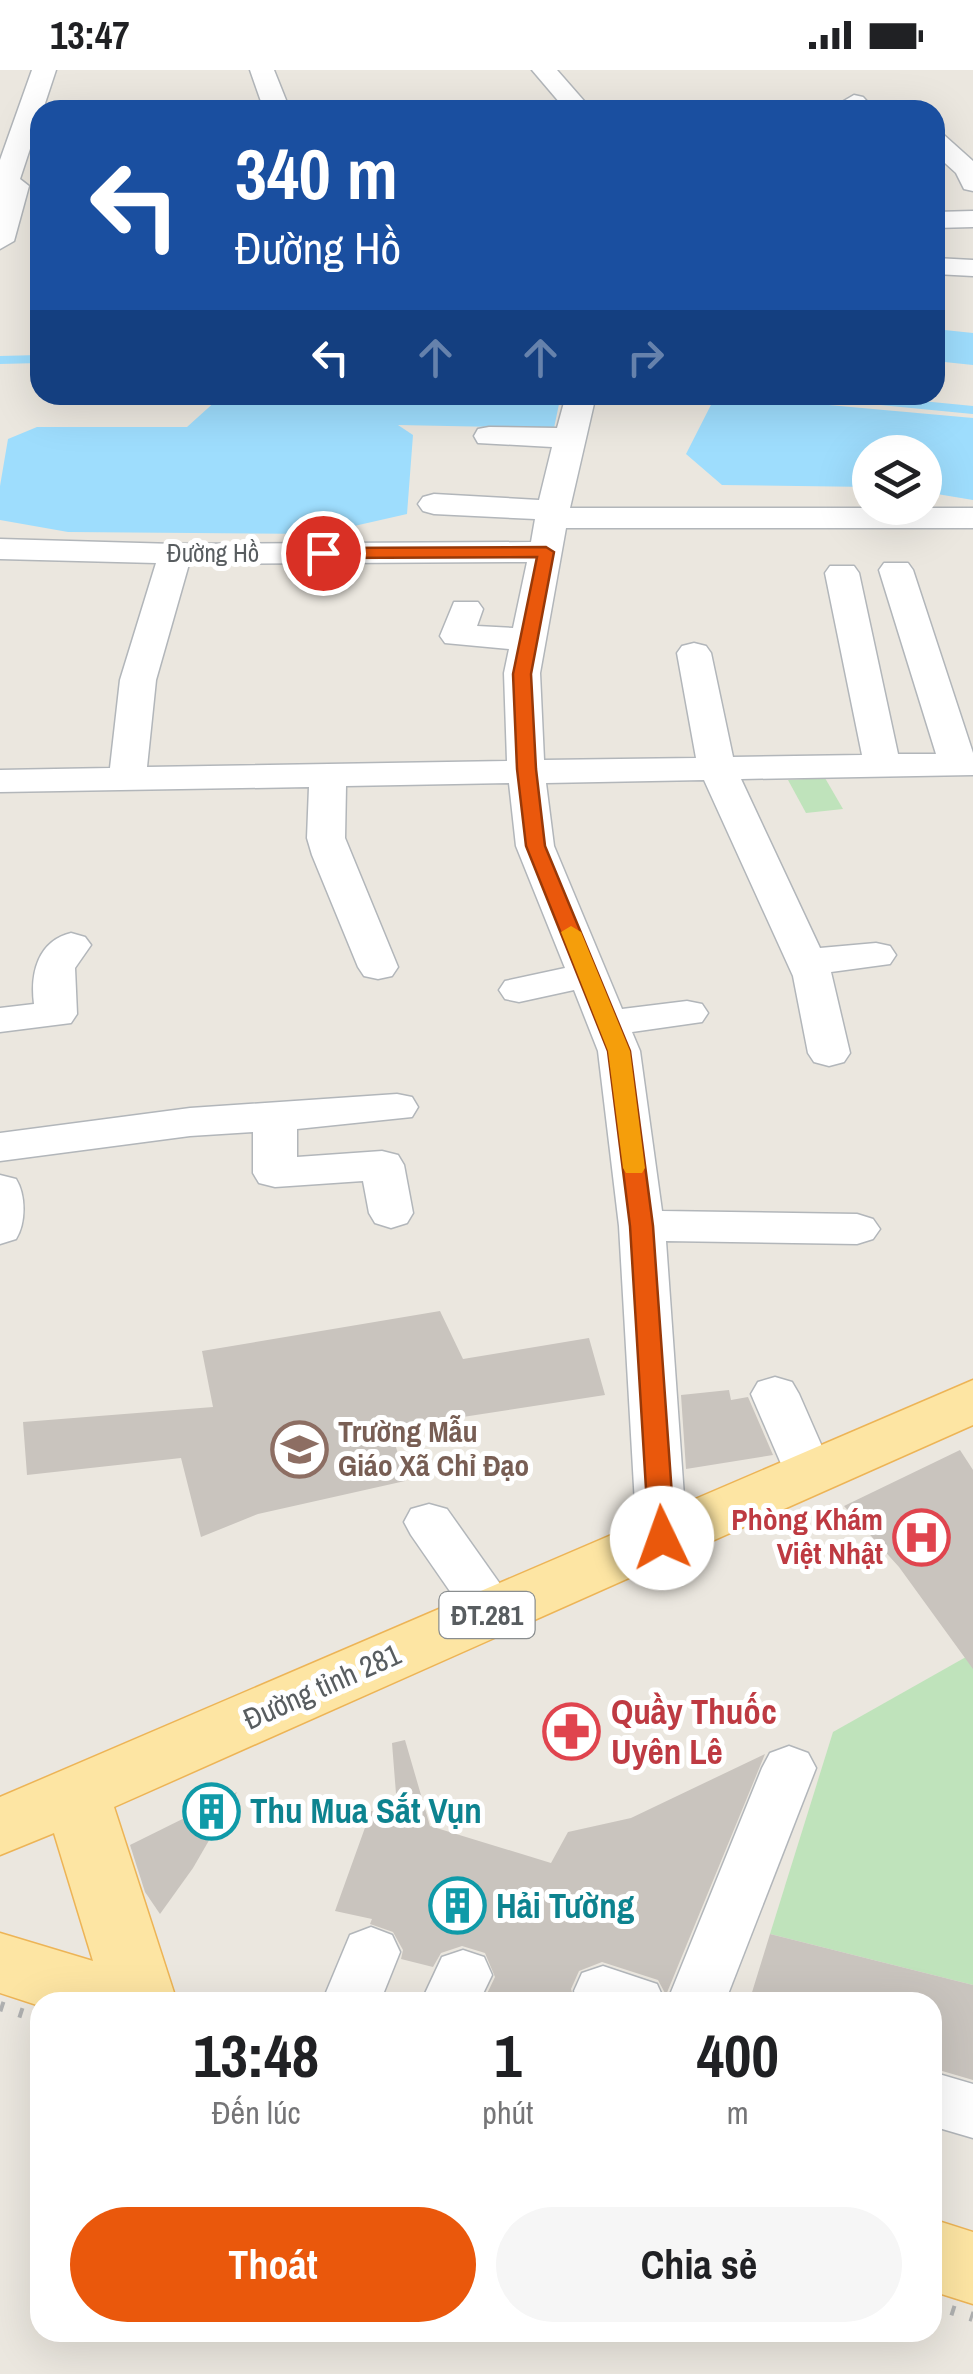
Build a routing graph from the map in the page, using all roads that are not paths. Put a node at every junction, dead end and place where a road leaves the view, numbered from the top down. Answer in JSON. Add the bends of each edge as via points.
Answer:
{"nodes":[{"id":1,"x":44,"y":70,"type":"edge"},
{"id":2,"x":262,"y":70,"type":"edge"},
{"id":3,"x":544,"y":70,"type":"edge"},
{"id":4,"x":36,"y":100,"type":"edge"},
{"id":5,"x":273,"y":100,"type":"edge"},
{"id":6,"x":571,"y":100,"type":"edge"},
{"id":7,"x":30,"y":126,"type":"edge"},
{"id":8,"x":945,"y":138,"type":"edge"},
{"id":9,"x":973,"y":183,"type":"edge"},
{"id":10,"x":15,"y":186,"type":"edge"},
{"id":11,"x":973,"y":219,"type":"edge"},
{"id":12,"x":945,"y":220,"type":"edge"},
{"id":13,"x":0,"y":241,"type":"edge"},
{"id":14,"x":945,"y":267,"type":"edge"},
{"id":15,"x":973,"y":268,"type":"edge"},
{"id":16,"x":579,"y":405,"type":"edge"},
{"id":17,"x":489,"y":436,"type":"dead end"},
{"id":18,"x":571,"y":438,"type":"junction"},
{"id":19,"x":434,"y":504,"type":"dead end"},
{"id":20,"x":552,"y":514,"type":"junction"},
{"id":21,"x":973,"y":518,"type":"edge"},
{"id":22,"x":0,"y":550,"type":"edge"},
{"id":23,"x":546,"y":552,"type":"junction"},
{"id":24,"x":175,"y":554,"type":"junction"},
{"id":25,"x":896,"y":570,"type":"dead end"},
{"id":26,"x":842,"y":573,"type":"dead end"},
{"id":27,"x":466,"y":609,"type":"dead end"},
{"id":28,"x":528,"y":640,"type":"junction"},
{"id":29,"x":694,"y":654,"type":"dead end"},
{"id":30,"x":965,"y":764,"type":"edge"},
{"id":31,"x":882,"y":765,"type":"junction"},
{"id":32,"x":716,"y":766,"type":"junction"},
{"id":33,"x":526,"y":769,"type":"junction"},
{"id":34,"x":328,"y":773,"type":"junction"},
{"id":35,"x":127,"y":778,"type":"junction"},
{"id":36,"x":0,"y":781,"type":"edge"},
{"id":37,"x":71,"y":945,"type":"dead end"},
{"id":38,"x":876,"y":955,"type":"dead end"},
{"id":39,"x":806,"y":962,"type":"junction"},
{"id":40,"x":378,"y":967,"type":"dead end"},
{"id":41,"x":588,"y":975,"type":"junction"},
{"id":42,"x":519,"y":990,"type":"dead end"},
{"id":43,"x":686,"y":1012,"type":"dead end"},
{"id":44,"x":0,"y":1020,"type":"edge"},
{"id":45,"x":608,"y":1023,"type":"junction"},
{"id":46,"x":830,"y":1054,"type":"dead end"},
{"id":47,"x":397,"y":1107,"type":"dead end"},
{"id":48,"x":276,"y":1117,"type":"junction"},
{"id":49,"x":0,"y":1147,"type":"edge"},
{"id":50,"x":0,"y":1189,"type":"edge"},
{"id":51,"x":391,"y":1213,"type":"dead end"},
{"id":52,"x":642,"y":1226,"type":"junction"},
{"id":53,"x":0,"y":1229,"type":"edge"},
{"id":54,"x":856,"y":1229,"type":"dead end"},
{"id":55,"x":775,"y":1394,"type":"dead end"},
{"id":56,"x":973,"y":1401,"type":"edge"},
{"id":57,"x":809,"y":1474,"type":"junction"},
{"id":58,"x":429,"y":1522,"type":"dead end"},
{"id":59,"x":662,"y":1538,"type":"junction"},
{"id":60,"x":492,"y":1612,"type":"junction"},
{"id":61,"x":789,"y":1768,"type":"dead end"},
{"id":62,"x":76,"y":1794,"type":"junction"},
{"id":63,"x":0,"y":1827,"type":"edge"},
{"id":64,"x":0,"y":1963,"type":"edge"},
{"id":65,"x":94,"y":1992,"type":"edge"},
{"id":66,"x":138,"y":1992,"type":"edge"},
{"id":67,"x":700,"y":1992,"type":"edge"},
{"id":68,"x":942,"y":2102,"type":"edge"},
{"id":69,"x":973,"y":2111,"type":"edge"},
{"id":70,"x":942,"y":2258,"type":"edge"},
{"id":71,"x":973,"y":2268,"type":"edge"}],
"edges":[{"from":1,"to":4,"type":"street"},
{"from":2,"to":5,"type":"street"},
{"from":3,"to":6,"type":"street"},
{"from":7,"to":10,"type":"street"},
{"from":8,"to":9,"type":"street"},
{"from":10,"to":13,"type":"street"},
{"from":11,"to":12,"type":"street"},
{"from":14,"to":15,"type":"street"},
{"from":16,"to":18,"type":"street"},
{"from":17,"to":18,"type":"street"},
{"from":18,"to":20,"type":"street"},
{"from":19,"to":20,"type":"street"},
{"from":20,"to":21,"type":"street"},
{"from":20,"to":23,"type":"street"},
{"from":22,"to":24,"type":"street","name":"Đường Hồ"},
{"from":23,"to":24,"type":"street","name":"Đường Hồ"},
{"from":23,"to":28,"type":"street"},
{"from":24,"to":35,"type":"street","via":[[138,680]]},
{"from":25,"to":30,"type":"street"},
{"from":26,"to":31,"type":"street"},
{"from":27,"to":28,"type":"street","via":[[457,636]]},
{"from":28,"to":33,"type":"street","via":[[522,674]]},
{"from":29,"to":32,"type":"street"},
{"from":30,"to":31,"type":"street"},
{"from":31,"to":32,"type":"street"},
{"from":32,"to":33,"type":"street"},
{"from":32,"to":39,"type":"street"},
{"from":33,"to":34,"type":"street"},
{"from":33,"to":41,"type":"street","via":[[536,846]]},
{"from":34,"to":35,"type":"street"},
{"from":34,"to":40,"type":"street","via":[[330,855]]},
{"from":35,"to":36,"type":"street"},
{"from":37,"to":44,"type":"street","via":[[56,958],[56,1014]]},
{"from":38,"to":39,"type":"street"},
{"from":39,"to":46,"type":"street"},
{"from":41,"to":42,"type":"street"},
{"from":41,"to":45,"type":"street"},
{"from":43,"to":45,"type":"street"},
{"from":45,"to":52,"type":"street","via":[[619,1051]]},
{"from":47,"to":48,"type":"street"},
{"from":48,"to":49,"type":"street"},
{"from":48,"to":51,"type":"street","via":[[275,1173],[382,1165]]},
{"from":50,"to":53,"type":"street"},
{"from":52,"to":54,"type":"street"},
{"from":52,"to":59,"type":"street"},
{"from":55,"to":57,"type":"street"},
{"from":56,"to":57,"type":"main road","name":"Đường tỉnh 281","number":"ĐT.281"},
{"from":57,"to":59,"type":"main road","name":"Đường tỉnh 281","number":"ĐT.281"},
{"from":58,"to":60,"type":"street"},
{"from":59,"to":60,"type":"main road","name":"Đường tỉnh 281","number":"ĐT.281"},
{"from":60,"to":62,"type":"main road","name":"Đường tỉnh 281","number":"ĐT.281"},
{"from":61,"to":67,"type":"street"},
{"from":62,"to":63,"type":"main road","name":"Đường tỉnh 281","number":"ĐT.281"},
{"from":62,"to":66,"type":"main road"},
{"from":64,"to":65,"type":"main road"},
{"from":68,"to":69,"type":"street"},
{"from":70,"to":71,"type":"main road"}]}
